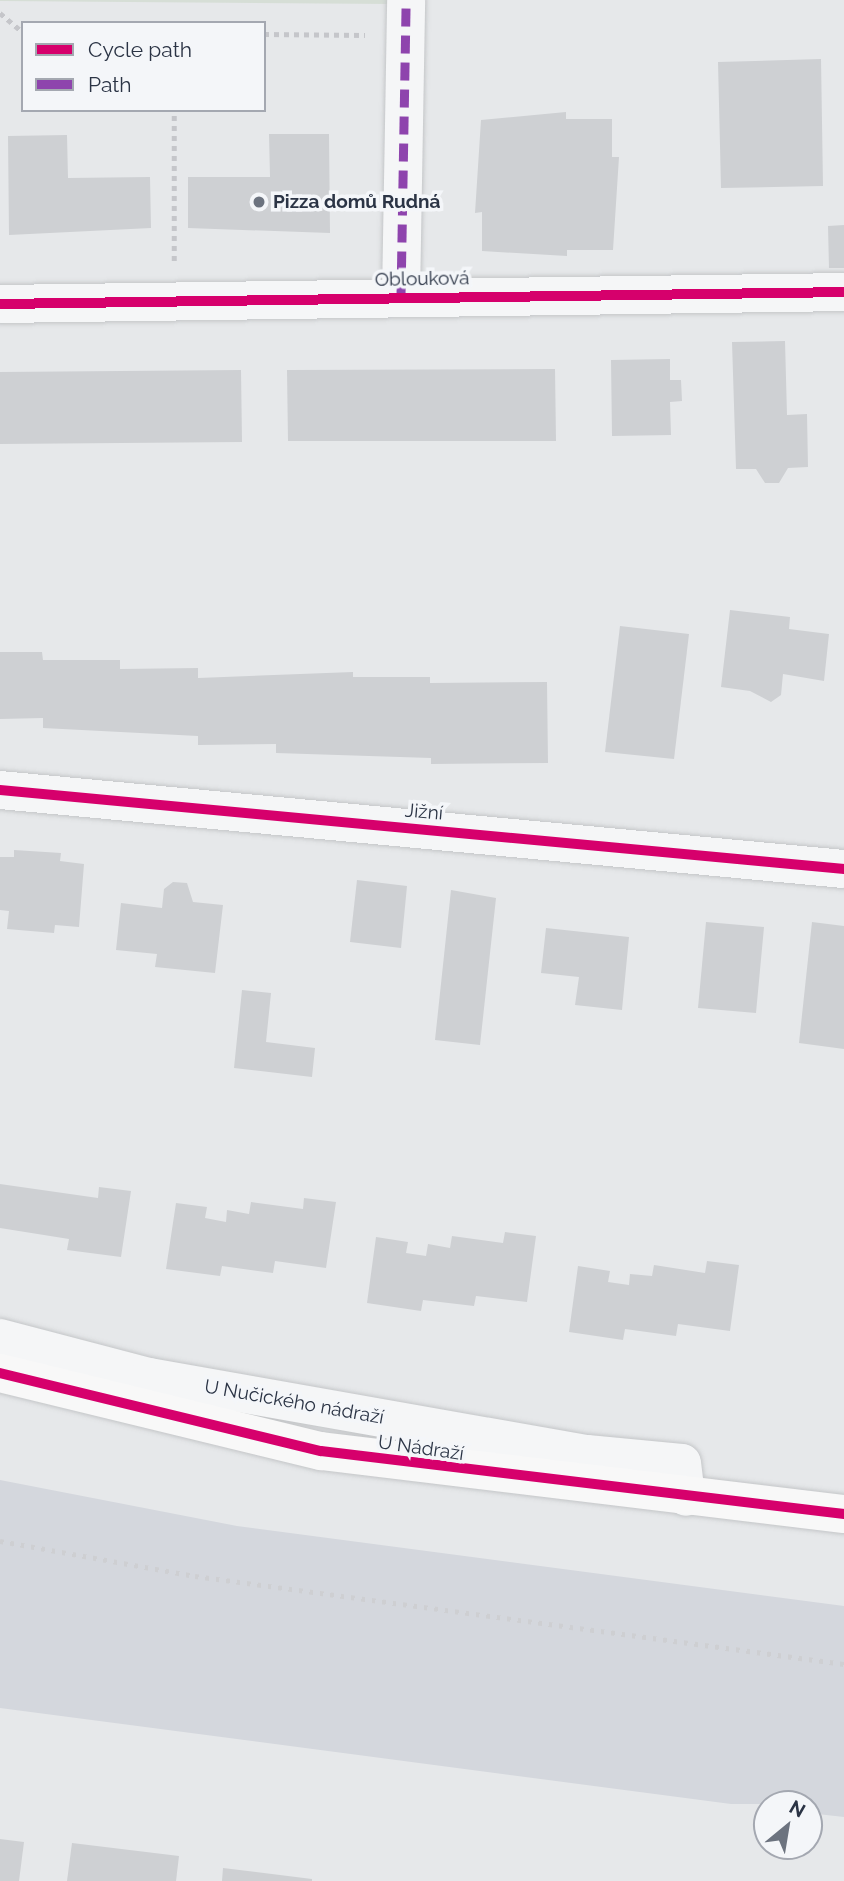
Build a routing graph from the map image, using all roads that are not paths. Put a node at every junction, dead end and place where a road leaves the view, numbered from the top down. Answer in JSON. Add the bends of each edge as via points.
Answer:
{"nodes":[{"id":1,"x":406,"y":0,"type":"edge"},
{"id":2,"x":844,"y":292,"type":"edge"},
{"id":3,"x":401,"y":296,"type":"junction"},
{"id":4,"x":0,"y":304,"type":"edge"},
{"id":5,"x":0,"y":790,"type":"edge"},
{"id":6,"x":844,"y":869,"type":"edge"},
{"id":7,"x":0,"y":1338,"type":"edge"},
{"id":8,"x":0,"y":1373,"type":"edge"},
{"id":9,"x":686,"y":1497,"type":"junction"},
{"id":10,"x":844,"y":1514,"type":"edge"}],
"edges":[{"from":1,"to":3,"type":"street"},
{"from":2,"to":3,"type":"street","name":"Oblouková"},
{"from":3,"to":4,"type":"street","name":"Oblouková"},
{"from":5,"to":6,"type":"street","name":"Jižní"},
{"from":7,"to":9,"type":"street","name":"U Nučického nádraží","via":[[149,1377],[587,1454],[682,1463]]},
{"from":8,"to":9,"type":"street","name":"U Nádraží","via":[[321,1451]]},
{"from":9,"to":10,"type":"street","name":"U Nádraží"}]}
